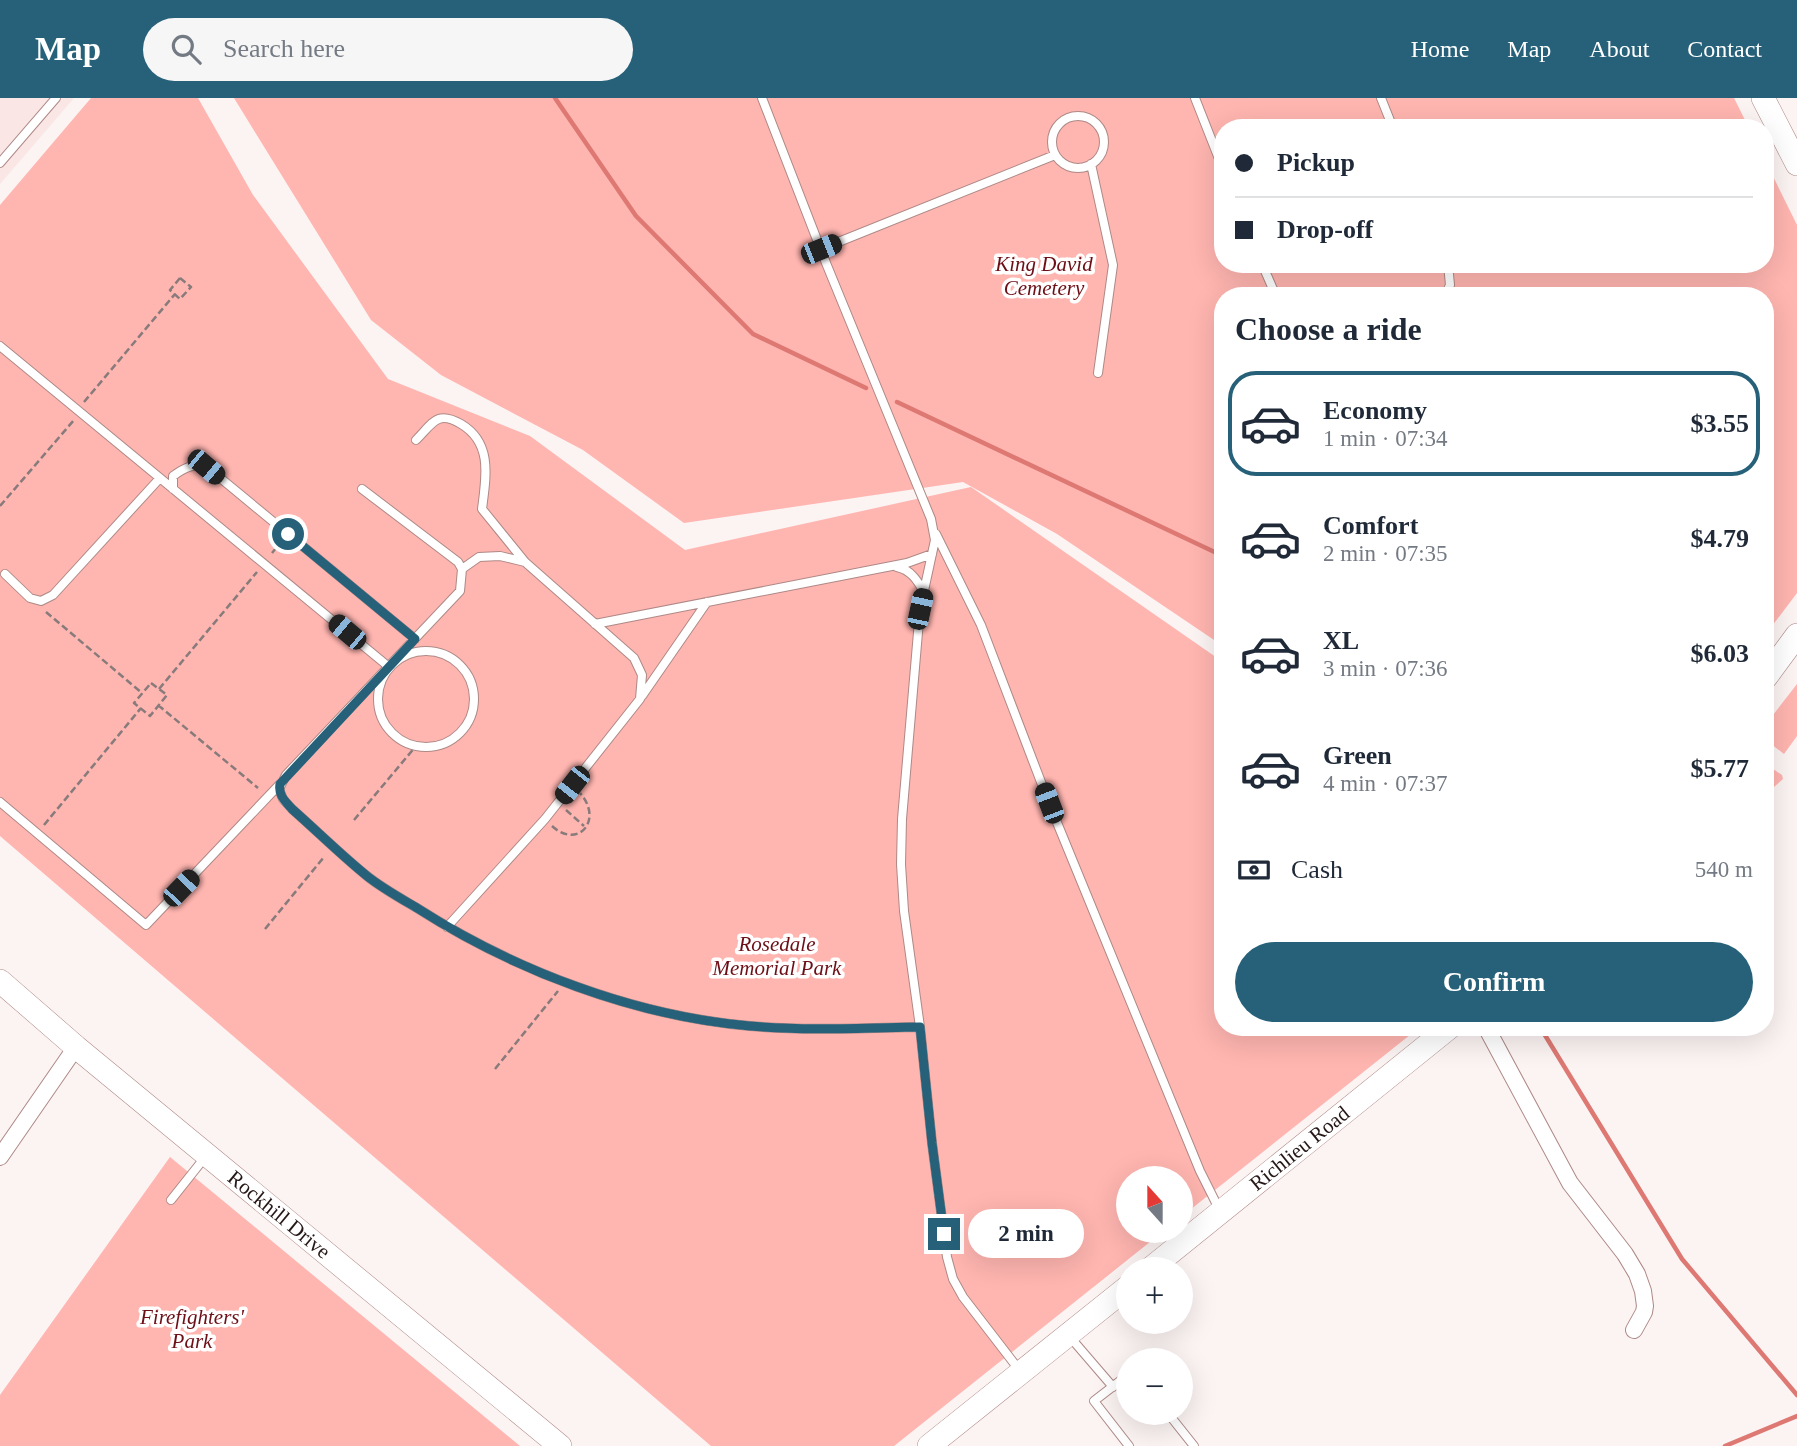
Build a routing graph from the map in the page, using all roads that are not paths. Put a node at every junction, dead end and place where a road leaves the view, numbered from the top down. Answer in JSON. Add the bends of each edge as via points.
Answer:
{"nodes":[{"id":1,"x":56,"y":98,"type":"edge"},
{"id":2,"x":762,"y":98,"type":"edge"},
{"id":3,"x":1195,"y":98,"type":"edge"},
{"id":4,"x":1381,"y":98,"type":"edge"},
{"id":5,"x":1763,"y":98,"type":"edge"},
{"id":6,"x":1389,"y":119,"type":"edge"},
{"id":7,"x":1774,"y":119,"type":"edge"},
{"id":8,"x":1774,"y":119,"type":"edge"},
{"id":9,"x":1214,"y":146,"type":"edge"},
{"id":10,"x":1055,"y":155,"type":"junction"},
{"id":11,"x":0,"y":163,"type":"edge"},
{"id":12,"x":1091,"y":164,"type":"junction"},
{"id":13,"x":1797,"y":164,"type":"edge"},
{"id":14,"x":821,"y":249,"type":"junction"},
{"id":15,"x":0,"y":346,"type":"edge"},
{"id":16,"x":1098,"y":373,"type":"dead end"},
{"id":17,"x":416,"y":440,"type":"dead end"},
{"id":18,"x":160,"y":478,"type":"junction"},
{"id":19,"x":173,"y":489,"type":"junction"},
{"id":20,"x":362,"y":489,"type":"dead end"},
{"id":21,"x":933,"y":526,"type":"junction"},
{"id":22,"x":932,"y":554,"type":"junction"},
{"id":23,"x":525,"y":562,"type":"junction"},
{"id":24,"x":891,"y":566,"type":"junction"},
{"id":25,"x":462,"y":569,"type":"junction"},
{"id":26,"x":2,"y":575,"type":"edge"},
{"id":27,"x":924,"y":592,"type":"junction"},
{"id":28,"x":707,"y":602,"type":"junction"},
{"id":29,"x":595,"y":624,"type":"junction"},
{"id":30,"x":1797,"y":635,"type":"edge"},
{"id":31,"x":415,"y":639,"type":"junction"},
{"id":32,"x":1774,"y":666,"type":"edge"},
{"id":33,"x":388,"y":667,"type":"junction"},
{"id":34,"x":640,"y":699,"type":"junction"},
{"id":35,"x":280,"y":784,"type":"junction"},
{"id":36,"x":0,"y":802,"type":"edge"},
{"id":37,"x":447,"y":927,"type":"junction"},
{"id":38,"x":0,"y":981,"type":"edge"},
{"id":39,"x":920,"y":1027,"type":"junction"},
{"id":40,"x":1439,"y":1036,"type":"edge"},
{"id":41,"x":1491,"y":1036,"type":"edge"},
{"id":42,"x":76,"y":1047,"type":"junction"},
{"id":43,"x":207,"y":1155,"type":"junction"},
{"id":44,"x":0,"y":1157,"type":"edge"},
{"id":45,"x":171,"y":1200,"type":"dead end"},
{"id":46,"x":1221,"y":1212,"type":"junction"},
{"id":47,"x":1165,"y":1257,"type":"edge"},
{"id":48,"x":1116,"y":1296,"type":"edge"},
{"id":49,"x":1634,"y":1329,"type":"dead end"},
{"id":50,"x":1068,"y":1335,"type":"junction"},
{"id":51,"x":1021,"y":1373,"type":"junction"},
{"id":52,"x":1116,"y":1385,"type":"edge"},
{"id":53,"x":1113,"y":1387,"type":"junction"},
{"id":54,"x":1176,"y":1425,"type":"edge"},
{"id":55,"x":1189,"y":1444,"type":"edge"},
{"id":56,"x":561,"y":1446,"type":"edge"},
{"id":57,"x":929,"y":1446,"type":"edge"},
{"id":58,"x":1129,"y":1446,"type":"edge"}],
"edges":[{"from":1,"to":11,"type":"lane"},
{"from":2,"to":14,"type":"lane"},
{"from":3,"to":9,"type":"lane"},
{"from":4,"to":6,"type":"lane"},
{"from":5,"to":8,"type":"main road"},
{"from":7,"to":13,"type":"main road"},
{"from":10,"to":12,"type":"lane","via":[[1075,168]]},
{"from":10,"to":12,"type":"lane","via":[[1055,130],[1068,118],[1085,117],[1102,135],[1102,152]]},
{"from":10,"to":14,"type":"lane"},
{"from":12,"to":16,"type":"lane","via":[[1113,265]]},
{"from":14,"to":21,"type":"lane"},
{"from":15,"to":18,"type":"lane"},
{"from":17,"to":23,"type":"lane","via":[[438,418],[448,416],[483,445],[487,471],[482,509]]},
{"from":18,"to":19,"type":"lane"},
{"from":18,"to":26,"type":"lane","via":[[53,595],[41,601],[30,598]]},
{"from":19,"to":31,"type":"lane","via":[[173,476],[183,469],[197,464],[206,467]]},
{"from":19,"to":33,"type":"lane"},
{"from":20,"to":25,"type":"lane"},
{"from":21,"to":22,"type":"lane"},
{"from":21,"to":46,"type":"lane","via":[[981,625],[1049,803]]},
{"from":22,"to":24,"type":"lane"},
{"from":22,"to":27,"type":"lane"},
{"from":23,"to":25,"type":"lane","via":[[479,557]]},
{"from":23,"to":29,"type":"lane"},
{"from":24,"to":27,"type":"lane","via":[[905,569]]},
{"from":24,"to":28,"type":"lane"},
{"from":25,"to":31,"type":"lane","via":[[460,591]]},
{"from":27,"to":39,"type":"lane","via":[[914,662],[901,864]]},
{"from":28,"to":29,"type":"lane"},
{"from":28,"to":34,"type":"lane"},
{"from":29,"to":34,"type":"lane","via":[[634,658],[642,675]]},
{"from":30,"to":32,"type":"main road"},
{"from":31,"to":33,"type":"lane"},
{"from":33,"to":33,"type":"lane","via":[[417,651],[449,656],[471,679],[475,695],[467,726],[442,745],[427,748],[397,738],[386,727],[377,697]]},
{"from":33,"to":35,"type":"lane"},
{"from":34,"to":37,"type":"lane","via":[[545,819]]},
{"from":35,"to":36,"type":"lane","via":[[146,925]]},
{"from":35,"to":37,"type":"lane","via":[[283,799],[369,878]]},
{"from":37,"to":39,"type":"lane","via":[[565,983],[666,1013],[798,1029]]},
{"from":38,"to":42,"type":"main road","name":"Rockhill Drive"},
{"from":39,"to":51,"type":"lane","via":[[933,1156],[953,1279]]},
{"from":40,"to":46,"type":"main road","name":"Richlieu Road"},
{"from":41,"to":49,"type":"street","via":[[1570,1183],[1637,1274],[1645,1306]]},
{"from":42,"to":43,"type":"main road","name":"Rockhill Drive"},
{"from":42,"to":44,"type":"street"},
{"from":43,"to":45,"type":"lane"},
{"from":43,"to":56,"type":"main road","name":"Rockhill Drive"},
{"from":46,"to":47,"type":"main road","name":"Richlieu Road"},
{"from":48,"to":50,"type":"main road"},
{"from":50,"to":51,"type":"main road"},
{"from":50,"to":53,"type":"lane"},
{"from":51,"to":57,"type":"main road"},
{"from":52,"to":53,"type":"lane"},
{"from":53,"to":58,"type":"lane","via":[[1094,1401]]},
{"from":54,"to":55,"type":"lane"}]}
